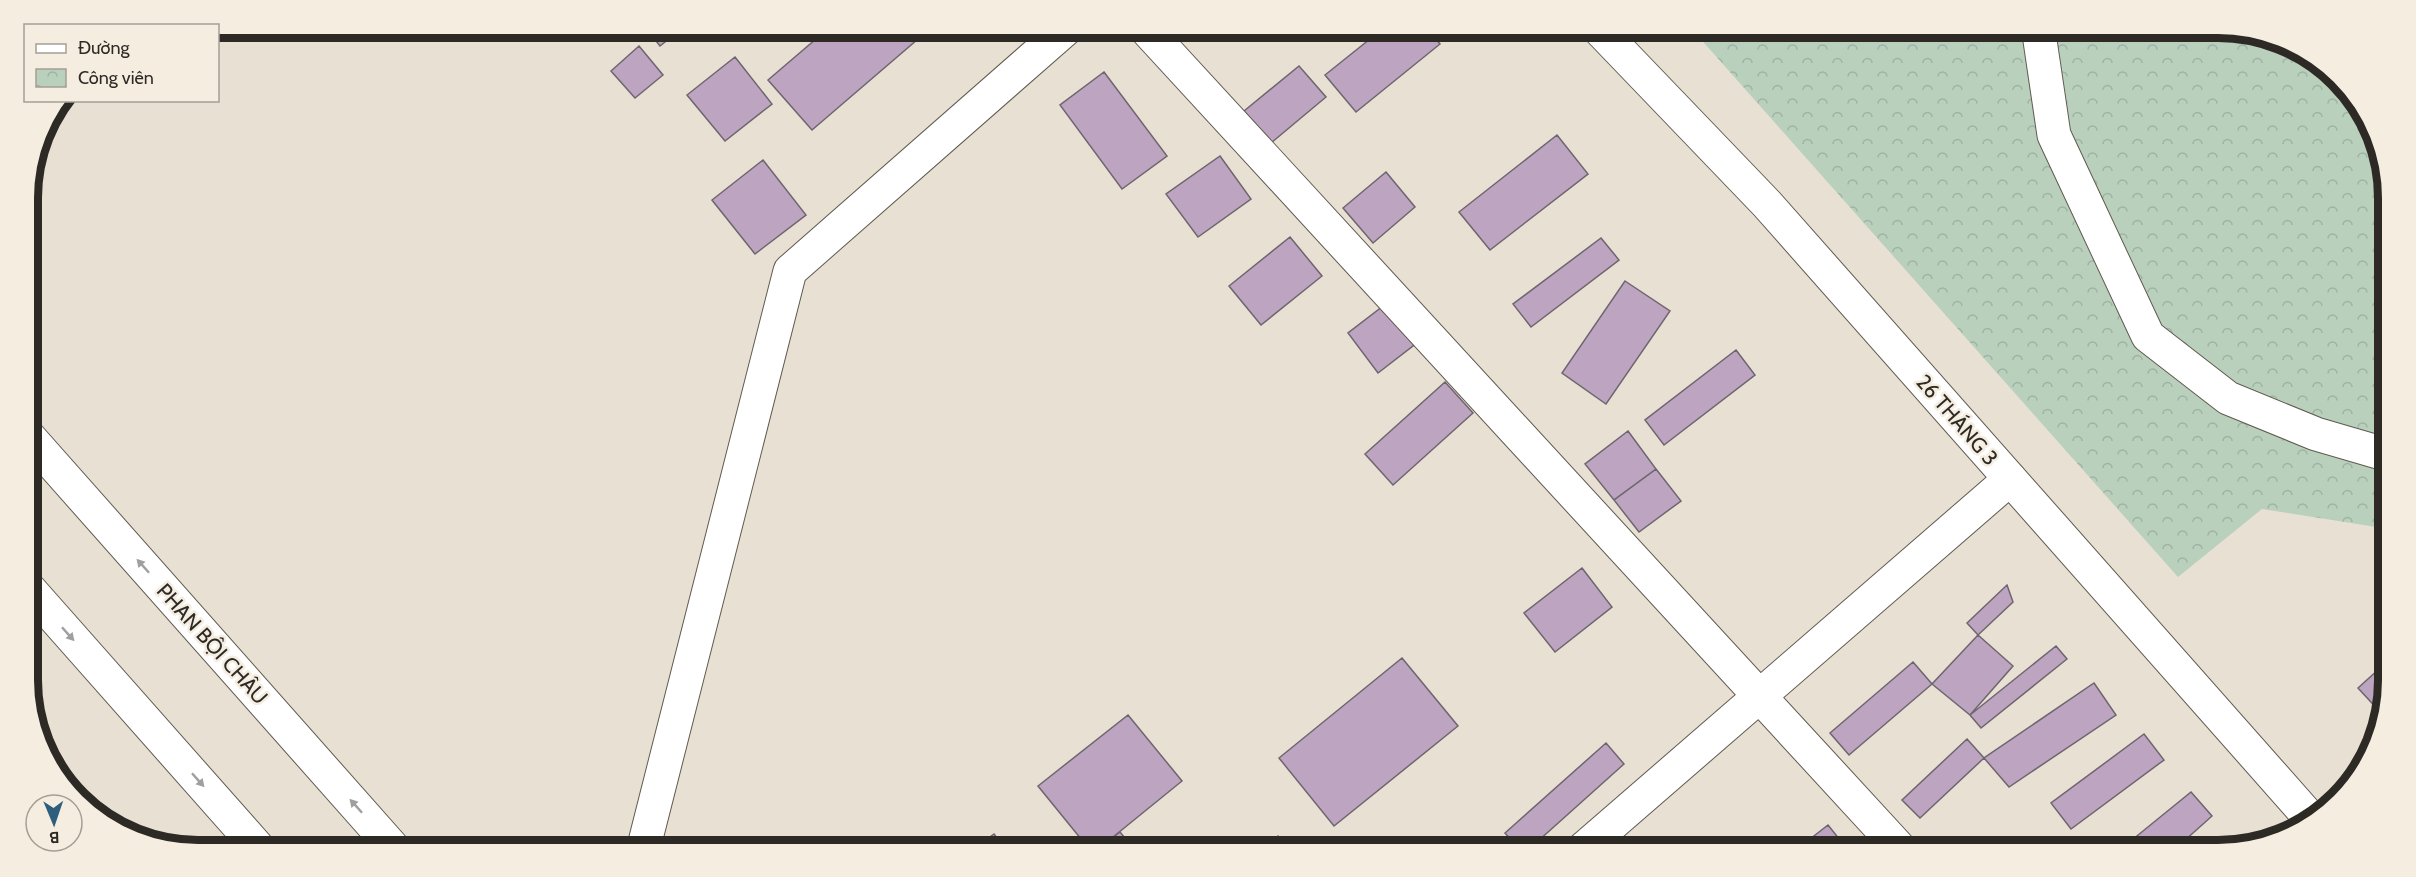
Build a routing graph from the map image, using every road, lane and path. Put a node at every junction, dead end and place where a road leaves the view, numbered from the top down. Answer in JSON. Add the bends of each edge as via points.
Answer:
{"nodes":[{"id":1,"x":1055,"y":38,"type":"edge"},
{"id":2,"x":1154,"y":38,"type":"edge"},
{"id":3,"x":1608,"y":38,"type":"edge"},
{"id":4,"x":2040,"y":38,"type":"edge"},
{"id":5,"x":37,"y":447,"type":"edge"},
{"id":6,"x":2378,"y":452,"type":"edge"},
{"id":7,"x":2010,"y":479,"type":"junction"},
{"id":8,"x":37,"y":598,"type":"edge"},
{"id":9,"x":1760,"y":695,"type":"junction"},
{"id":10,"x":2306,"y":813,"type":"edge"},
{"id":11,"x":1594,"y":839,"type":"edge"},
{"id":12,"x":1891,"y":839,"type":"edge"},
{"id":13,"x":251,"y":840,"type":"edge"},
{"id":14,"x":386,"y":840,"type":"edge"},
{"id":15,"x":646,"y":840,"type":"edge"}],
"edges":[{"from":1,"to":15,"type":"street","via":[[790,271]]},
{"from":2,"to":9,"type":"street"},
{"from":3,"to":7,"type":"street","name":"26 THÁNG 3","via":[[1767,204]]},
{"from":4,"to":6,"type":"street","via":[[2054,135],[2148,336],[2228,398],[2316,435]]},
{"from":14,"to":5,"type":"street","name":"PHAN BỘI CHÂU","one_way":true},
{"from":7,"to":9,"type":"street"},
{"from":7,"to":10,"type":"street","name":"26 THÁNG 3"},
{"from":8,"to":13,"type":"street","one_way":true},
{"from":9,"to":11,"type":"street"},
{"from":9,"to":12,"type":"street"}]}
